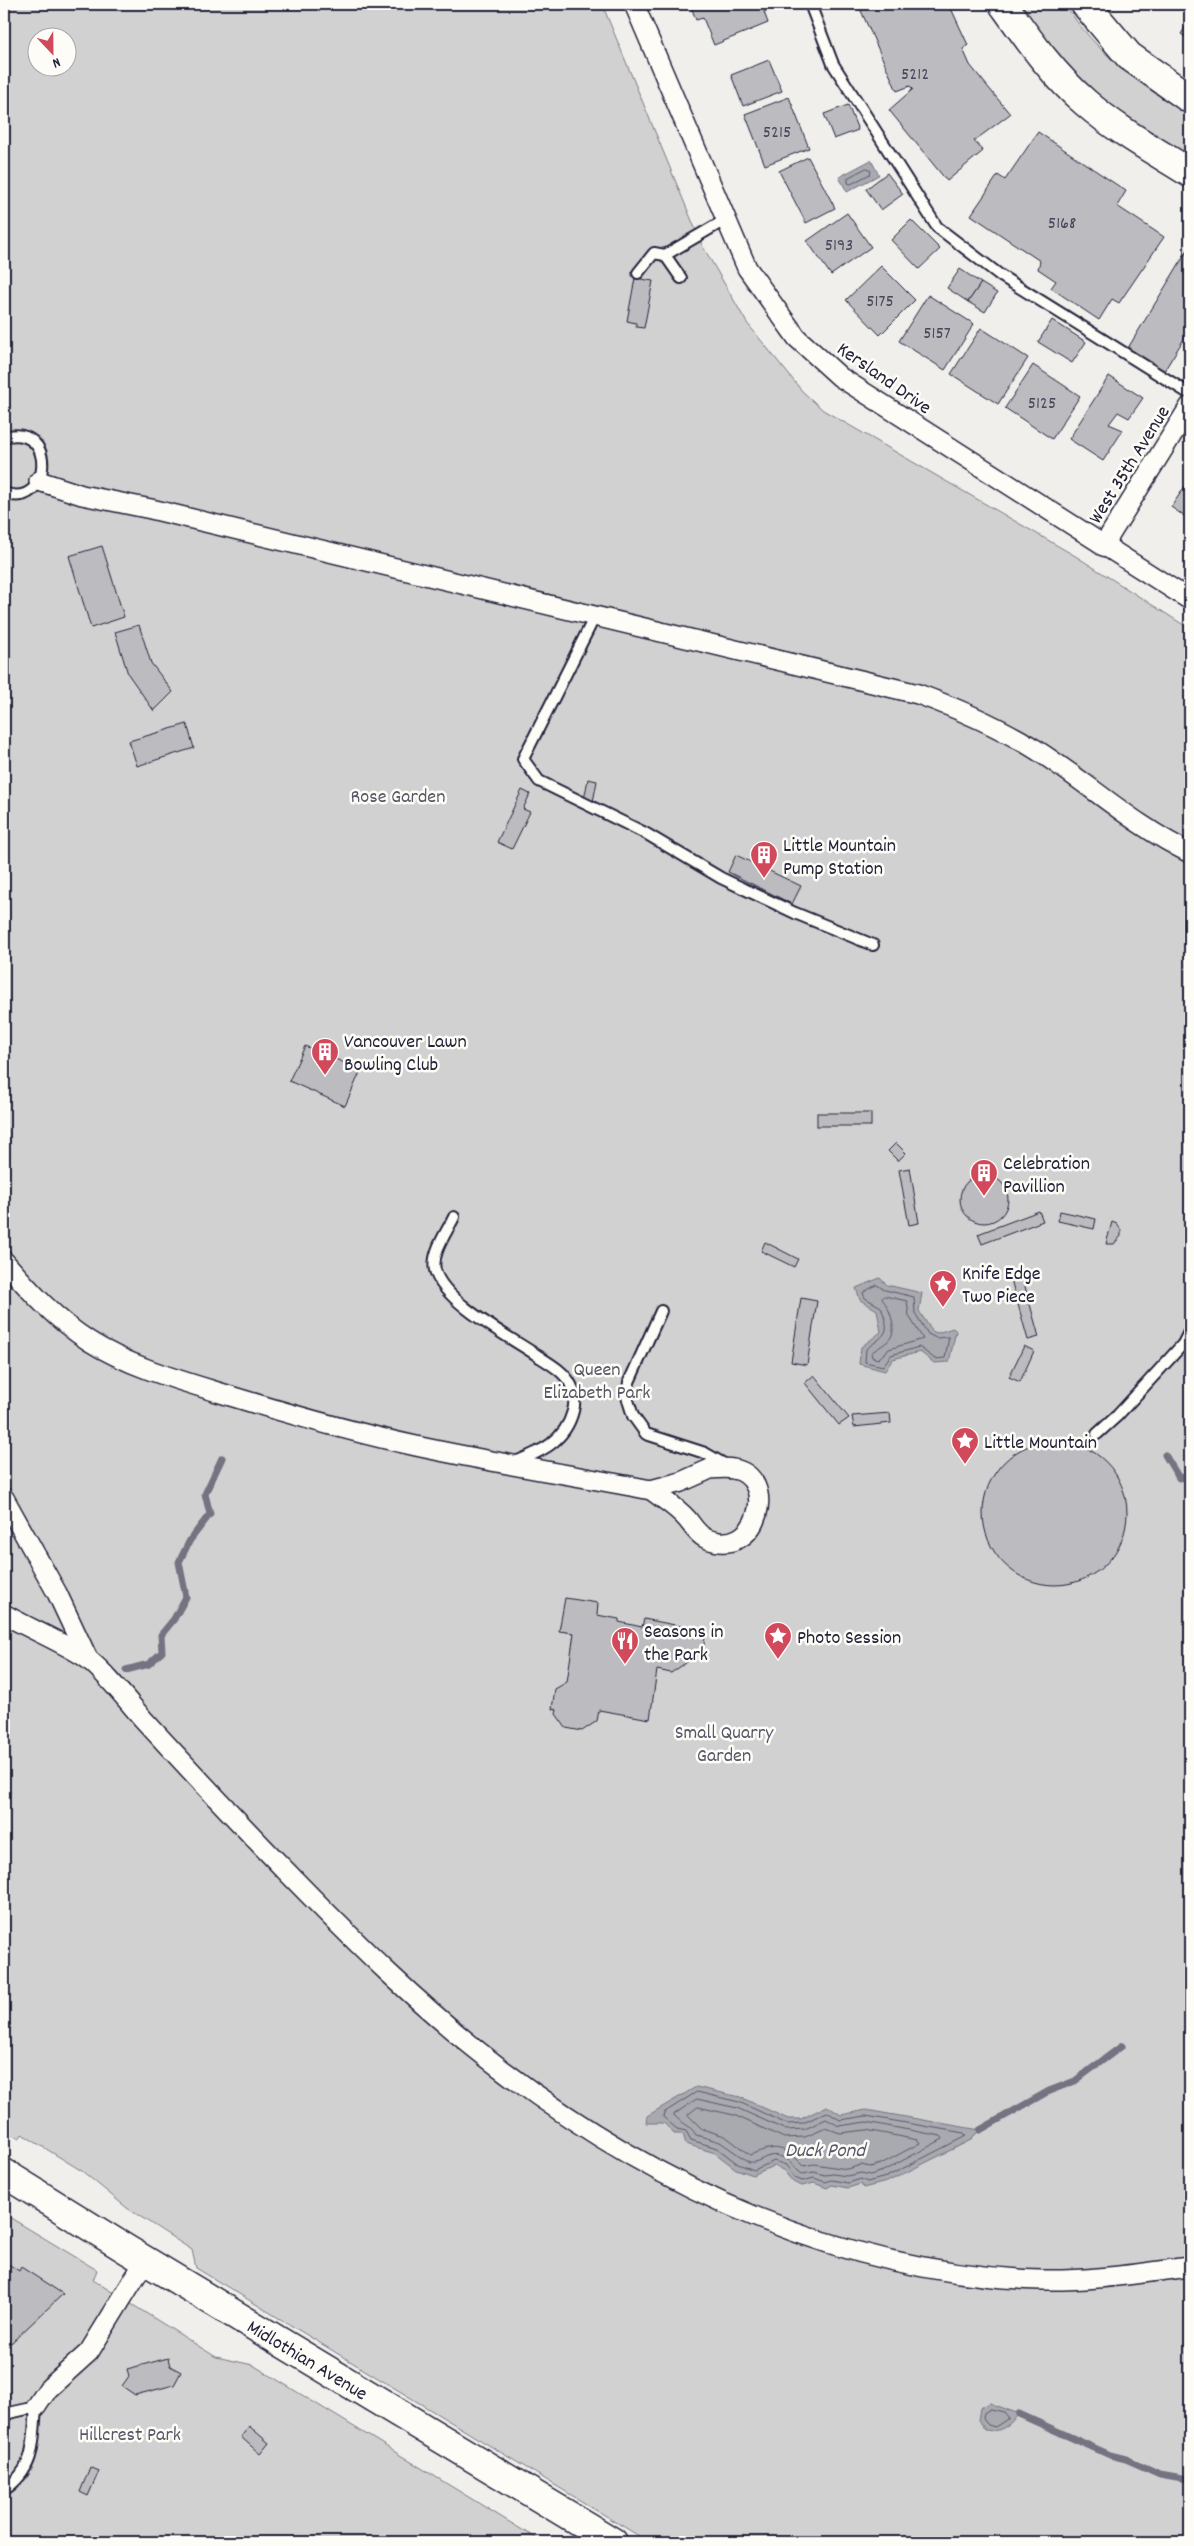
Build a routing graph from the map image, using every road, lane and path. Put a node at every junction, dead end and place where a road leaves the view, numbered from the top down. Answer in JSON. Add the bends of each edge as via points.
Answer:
{"nodes":[{"id":1,"x":634,"y":4,"type":"edge"},
{"id":2,"x":810,"y":4,"type":"edge"},
{"id":3,"x":1003,"y":4,"type":"edge"},
{"id":4,"x":1085,"y":4,"type":"edge"},
{"id":5,"x":1190,"y":99,"type":"edge"},
{"id":6,"x":1190,"y":173,"type":"edge"},
{"id":7,"x":725,"y":220,"type":"junction"},
{"id":8,"x":665,"y":255,"type":"junction"},
{"id":9,"x":638,"y":273,"type":"dead end"},
{"id":10,"x":681,"y":278,"type":"dead end"},
{"id":11,"x":1190,"y":394,"type":"edge"},
{"id":12,"x":1190,"y":406,"type":"edge"},
{"id":13,"x":4,"y":436,"type":"edge"},
{"id":14,"x":39,"y":481,"type":"junction"},
{"id":15,"x":4,"y":493,"type":"edge"},
{"id":16,"x":1103,"y":546,"type":"junction"},
{"id":17,"x":1190,"y":600,"type":"edge"},
{"id":18,"x":595,"y":616,"type":"junction"},
{"id":19,"x":1190,"y":852,"type":"edge"},
{"id":20,"x":873,"y":945,"type":"dead end"},
{"id":21,"x":454,"y":1217,"type":"dead end"},
{"id":22,"x":4,"y":1261,"type":"edge"},
{"id":23,"x":661,"y":1311,"type":"dead end"},
{"id":24,"x":1190,"y":1330,"type":"edge"},
{"id":25,"x":1097,"y":1434,"type":"dead end"},
{"id":26,"x":512,"y":1464,"type":"junction"},
{"id":27,"x":734,"y":1469,"type":"junction"},
{"id":28,"x":651,"y":1490,"type":"junction"},
{"id":29,"x":4,"y":1498,"type":"edge"},
{"id":30,"x":4,"y":1614,"type":"edge"},
{"id":31,"x":88,"y":1659,"type":"junction"},
{"id":32,"x":4,"y":2172,"type":"edge"},
{"id":33,"x":145,"y":2261,"type":"junction"},
{"id":34,"x":1190,"y":2267,"type":"edge"},
{"id":35,"x":36,"y":2407,"type":"junction"},
{"id":36,"x":4,"y":2418,"type":"edge"},
{"id":37,"x":4,"y":2490,"type":"edge"},
{"id":38,"x":613,"y":2542,"type":"edge"}],
"edges":[{"from":1,"to":7,"type":"street","name":"Kersland Drive"},
{"from":2,"to":11,"type":"lane","via":[[833,64],[937,227],[1000,276]]},
{"from":3,"to":6,"type":"street","via":[[1046,62],[1086,104]]},
{"from":4,"to":5,"type":"street","via":[[1129,56]]},
{"from":7,"to":8,"type":"lane"},
{"from":7,"to":16,"type":"street","name":"Kersland Drive","via":[[747,268],[797,338],[840,377]]},
{"from":8,"to":9,"type":"lane","via":[[654,253]]},
{"from":8,"to":10,"type":"lane"},
{"from":12,"to":16,"type":"street","name":"West 35th Avenue"},
{"from":13,"to":14,"type":"lane","via":[[18,435],[38,447],[44,470]]},
{"from":14,"to":15,"type":"lane","via":[[31,490],[21,494]]},
{"from":14,"to":18,"type":"street","via":[[82,495]]},
{"from":16,"to":17,"type":"street","name":"Kersland Drive"},
{"from":18,"to":19,"type":"street","via":[[918,694],[976,716],[1036,750],[1097,794]]},
{"from":18,"to":20,"type":"lane","via":[[523,759],[539,780],[645,833],[721,878]]},
{"from":21,"to":26,"type":"lane","via":[[438,1250],[434,1267],[440,1283],[454,1300],[557,1368],[572,1386],[575,1403],[562,1436],[547,1448]]},
{"from":22,"to":26,"type":"street","via":[[39,1302],[63,1323],[117,1356],[195,1385],[316,1422]]},
{"from":23,"to":27,"type":"lane","via":[[629,1382],[628,1396],[633,1416],[646,1434],[705,1453]]},
{"from":24,"to":25,"type":"lane","via":[[1183,1344],[1118,1416]]},
{"from":26,"to":28,"type":"street"},
{"from":27,"to":28,"type":"street","via":[[710,1469],[681,1482]]},
{"from":27,"to":28,"type":"street","via":[[753,1484],[759,1508],[749,1530],[727,1541],[704,1537],[675,1507]]},
{"from":29,"to":31,"type":"street","via":[[57,1594]]},
{"from":30,"to":31,"type":"street"},
{"from":31,"to":34,"type":"street","via":[[228,1812],[375,1960],[500,2068],[581,2125],[663,2173],[807,2238],[927,2268],[1039,2280],[1076,2280]]},
{"from":32,"to":33,"type":"street","name":"Midlothian Avenue"},
{"from":33,"to":35,"type":"street","via":[[89,2352],[48,2390]]},
{"from":33,"to":38,"type":"street","name":"Midlothian Avenue"},
{"from":35,"to":36,"type":"lane","via":[[9,2413]]},
{"from":35,"to":37,"type":"lane","via":[[30,2458],[24,2472]]}]}
